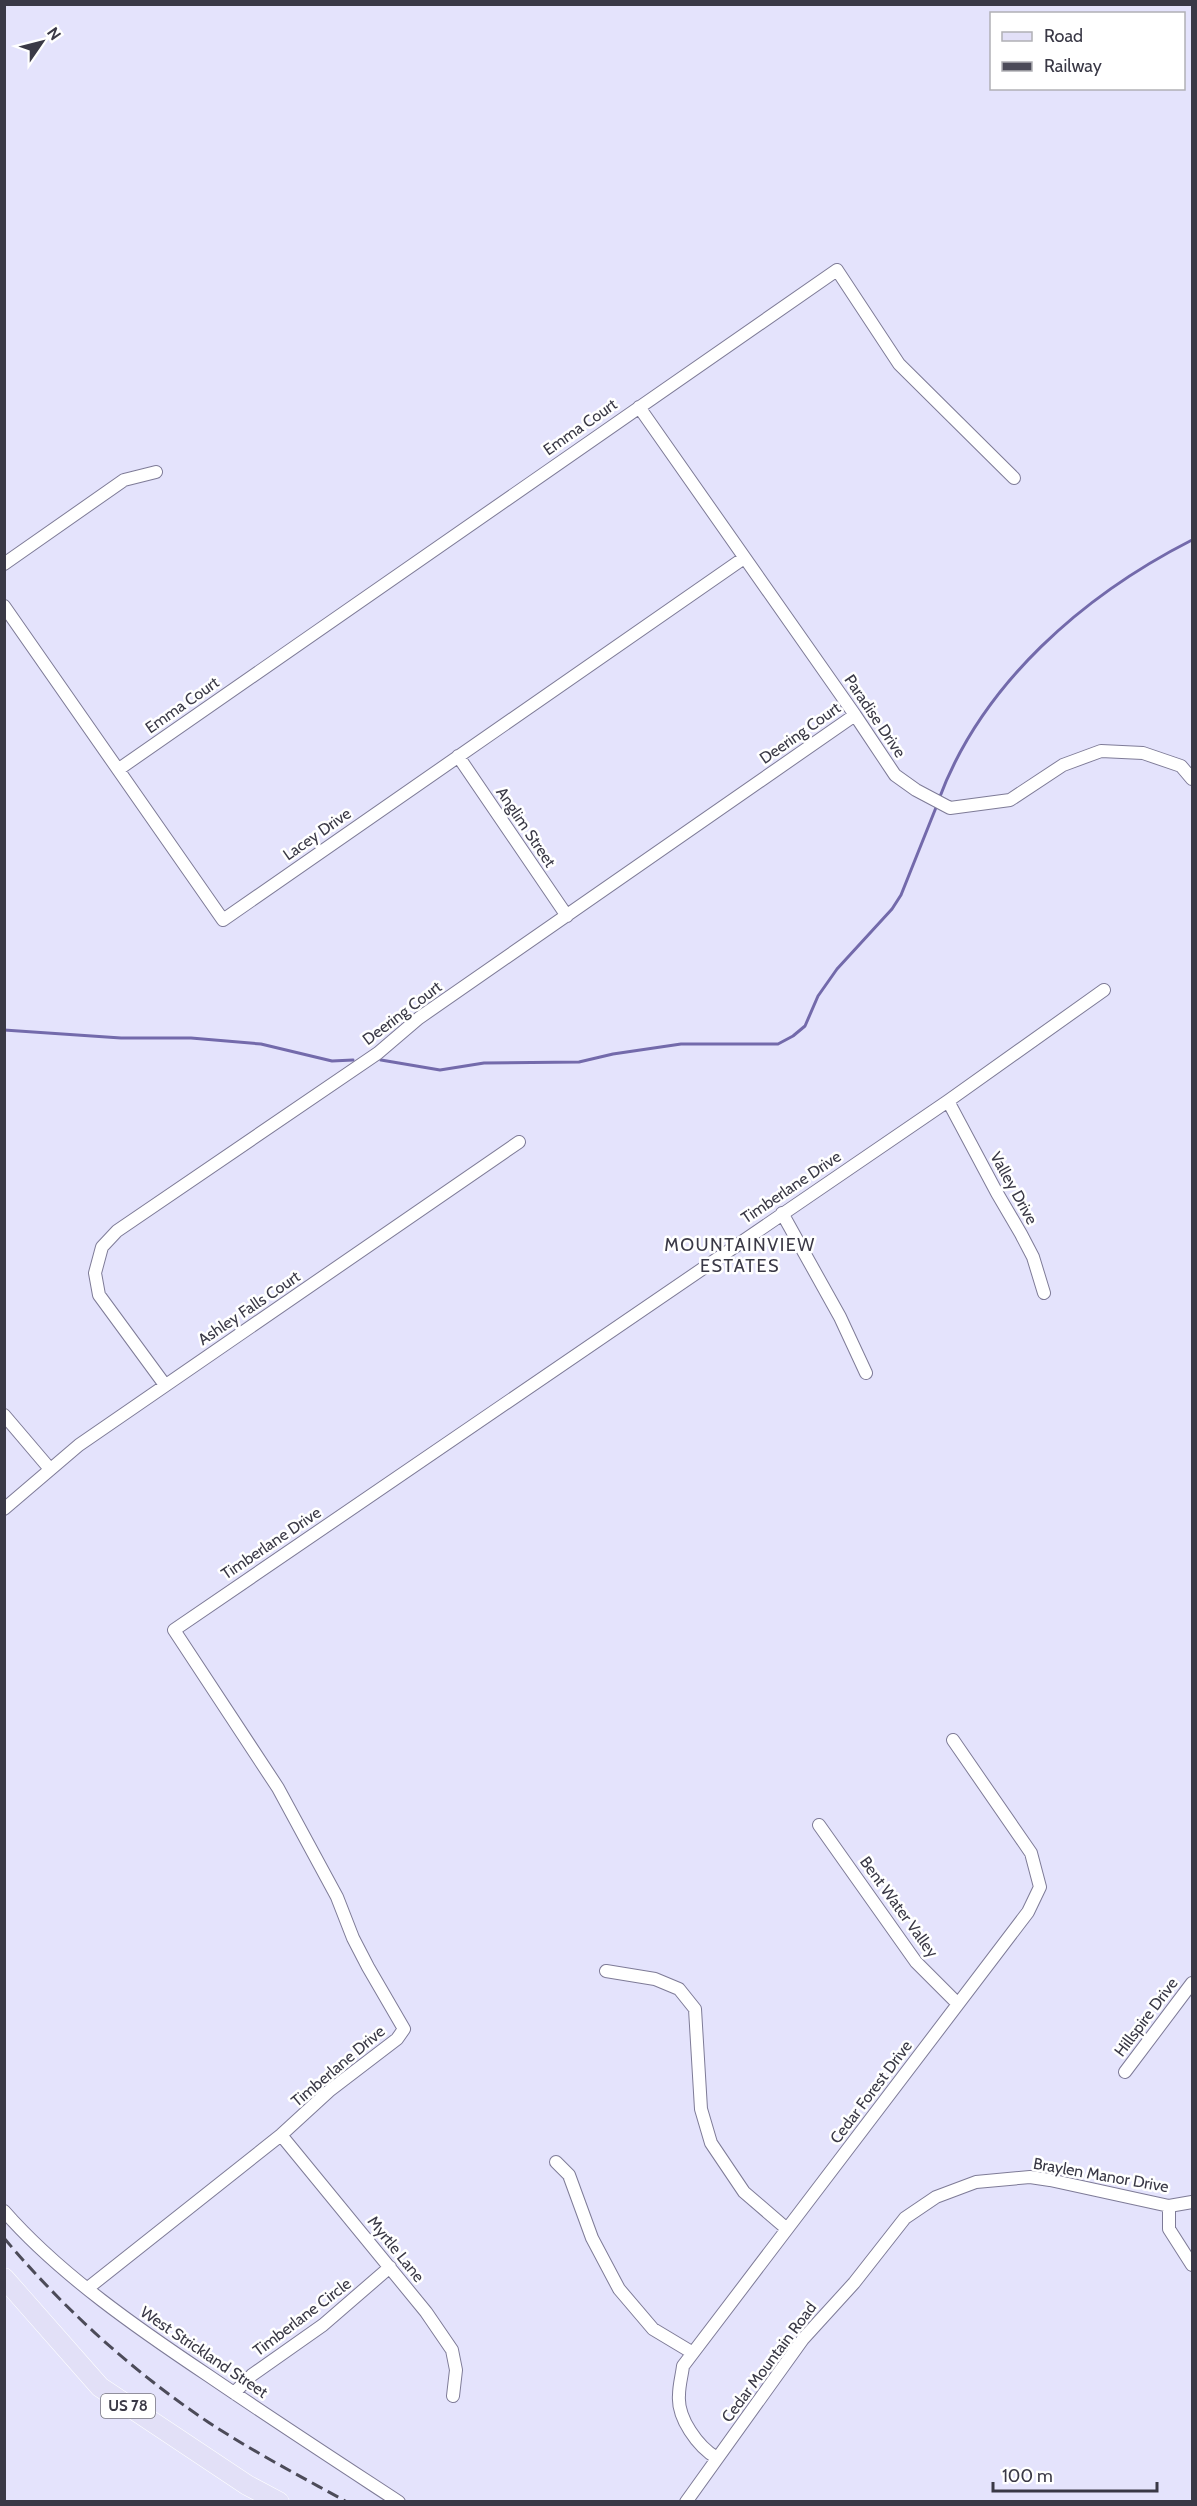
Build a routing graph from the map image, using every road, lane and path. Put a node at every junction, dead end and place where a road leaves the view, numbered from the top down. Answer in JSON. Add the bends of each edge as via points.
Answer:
{"nodes":[{"id":1,"x":639,"y":407,"type":"junction"},
{"id":2,"x":156,"y":472,"type":"dead end"},
{"id":3,"x":1014,"y":478,"type":"dead end"},
{"id":4,"x":744,"y":558,"type":"junction"},
{"id":5,"x":4,"y":564,"type":"edge"},
{"id":6,"x":4,"y":606,"type":"edge"},
{"id":7,"x":855,"y":715,"type":"junction"},
{"id":8,"x":458,"y":756,"type":"junction"},
{"id":9,"x":119,"y":769,"type":"junction"},
{"id":10,"x":1192,"y":779,"type":"edge"},
{"id":11,"x":567,"y":916,"type":"junction"},
{"id":12,"x":1104,"y":990,"type":"dead end"},
{"id":13,"x":948,"y":1101,"type":"junction"},
{"id":14,"x":519,"y":1142,"type":"dead end"},
{"id":15,"x":782,"y":1213,"type":"junction"},
{"id":16,"x":1044,"y":1293,"type":"dead end"},
{"id":17,"x":866,"y":1373,"type":"dead end"},
{"id":18,"x":165,"y":1385,"type":"junction"},
{"id":19,"x":4,"y":1415,"type":"edge"},
{"id":20,"x":51,"y":1469,"type":"junction"},
{"id":21,"x":4,"y":1509,"type":"edge"},
{"id":22,"x":953,"y":1740,"type":"dead end"},
{"id":23,"x":819,"y":1825,"type":"dead end"},
{"id":24,"x":606,"y":1971,"type":"dead end"},
{"id":25,"x":1192,"y":1983,"type":"edge"},
{"id":26,"x":958,"y":2004,"type":"junction"},
{"id":27,"x":1125,"y":2072,"type":"dead end"},
{"id":28,"x":281,"y":2135,"type":"junction"},
{"id":29,"x":556,"y":2162,"type":"dead end"},
{"id":30,"x":1192,"y":2202,"type":"edge"},
{"id":31,"x":1169,"y":2206,"type":"junction"},
{"id":32,"x":4,"y":2211,"type":"edge"},
{"id":33,"x":905,"y":2218,"type":"joint"},
{"id":34,"x":787,"y":2229,"type":"junction"},
{"id":35,"x":1192,"y":2265,"type":"edge"},
{"id":36,"x":390,"y":2268,"type":"junction"},
{"id":37,"x":4,"y":2278,"type":"edge"},
{"id":38,"x":88,"y":2288,"type":"junction"},
{"id":39,"x":693,"y":2353,"type":"junction"},
{"id":40,"x":234,"y":2393,"type":"junction"},
{"id":41,"x":453,"y":2396,"type":"dead end"},
{"id":42,"x":717,"y":2458,"type":"junction"},
{"id":43,"x":279,"y":2502,"type":"edge"},
{"id":44,"x":399,"y":2502,"type":"edge"},
{"id":45,"x":686,"y":2502,"type":"edge"}],
"edges":[{"from":1,"to":3,"type":"street","name":"Emma Court","via":[[837,270],[899,364]]},
{"from":1,"to":4,"type":"street","name":"Paradise Drive"},
{"from":1,"to":9,"type":"street","name":"Emma Court"},
{"from":2,"to":5,"type":"street","via":[[124,480]]},
{"from":4,"to":7,"type":"street","name":"Paradise Drive"},
{"from":4,"to":8,"type":"street","name":"Lacey Drive"},
{"from":6,"to":9,"type":"street","name":"Lacey Drive"},
{"from":7,"to":10,"type":"street","name":"Paradise Drive","via":[[895,775],[950,808],[1010,800],[1063,765],[1101,751],[1143,753],[1181,766]]},
{"from":7,"to":11,"type":"street","name":"Deering Court"},
{"from":8,"to":9,"type":"street","name":"Lacey Drive","via":[[223,920]]},
{"from":8,"to":11,"type":"street","name":"Anglim Street"},
{"from":11,"to":18,"type":"street","name":"Deering Court","via":[[419,1018],[378,1053],[117,1232],[102,1247],[95,1273],[99,1295]]},
{"from":12,"to":13,"type":"street","name":"Timberlane Drive"},
{"from":13,"to":15,"type":"street","name":"Timberlane Drive"},
{"from":13,"to":16,"type":"street","name":"Valley Drive","via":[[1033,1257]]},
{"from":14,"to":18,"type":"street","name":"Ashley Falls Court"},
{"from":15,"to":17,"type":"street","via":[[840,1317]]},
{"from":15,"to":28,"type":"street","name":"Timberlane Drive","via":[[174,1630],[278,1788],[337,1897],[368,1967],[404,2029],[397,2039],[329,2091]]},
{"from":18,"to":20,"type":"street","name":"Ashley Falls Court"},
{"from":19,"to":20,"type":"street"},
{"from":20,"to":21,"type":"street","name":"Ashley Falls Court"},
{"from":22,"to":26,"type":"street","name":"Cedar Forest Drive","via":[[1030,1853],[1040,1887],[1028,1912]]},
{"from":23,"to":26,"type":"street","name":"Bent Water Valley","via":[[916,1962]]},
{"from":24,"to":34,"type":"street","via":[[655,1979],[679,1989],[695,2009],[701,2109],[711,2143],[744,2192]]},
{"from":25,"to":27,"type":"street","name":"Hillspire Drive"},
{"from":26,"to":34,"type":"street","name":"Cedar Forest Drive"},
{"from":28,"to":36,"type":"street","name":"Myrtle Lane"},
{"from":28,"to":38,"type":"street","name":"Timberlane Drive"},
{"from":29,"to":39,"type":"street","via":[[569,2175],[592,2238],[619,2289],[653,2329]]},
{"from":30,"to":31,"type":"street","name":"Braylen Manor Drive"},
{"from":31,"to":33,"type":"street","name":"Braylen Manor Drive","via":[[1030,2177],[976,2182],[936,2197]]},
{"from":31,"to":35,"type":"street","via":[[1168,2229]]},
{"from":32,"to":38,"type":"street","name":"West Strickland Street","via":[[23,2233]]},
{"from":33,"to":42,"type":"street","name":"Cedar Mountain Road","via":[[803,2339]]},
{"from":34,"to":39,"type":"street","name":"Cedar Forest Drive"},
{"from":36,"to":40,"type":"street","name":"Timberlane Circle"},
{"from":36,"to":41,"type":"street","name":"Myrtle Lane","via":[[452,2350],[456,2370]]},
{"from":37,"to":43,"type":"main road","number":"US 78","via":[[100,2387]]},
{"from":38,"to":40,"type":"street","name":"West Strickland Street","via":[[152,2338]]},
{"from":39,"to":42,"type":"street","name":"Cedar Forest Drive","via":[[683,2366],[678,2397],[686,2425],[706,2452]]},
{"from":40,"to":44,"type":"street","name":"West Strickland Street"},
{"from":42,"to":45,"type":"street","name":"Cedar Mountain Road"}]}
